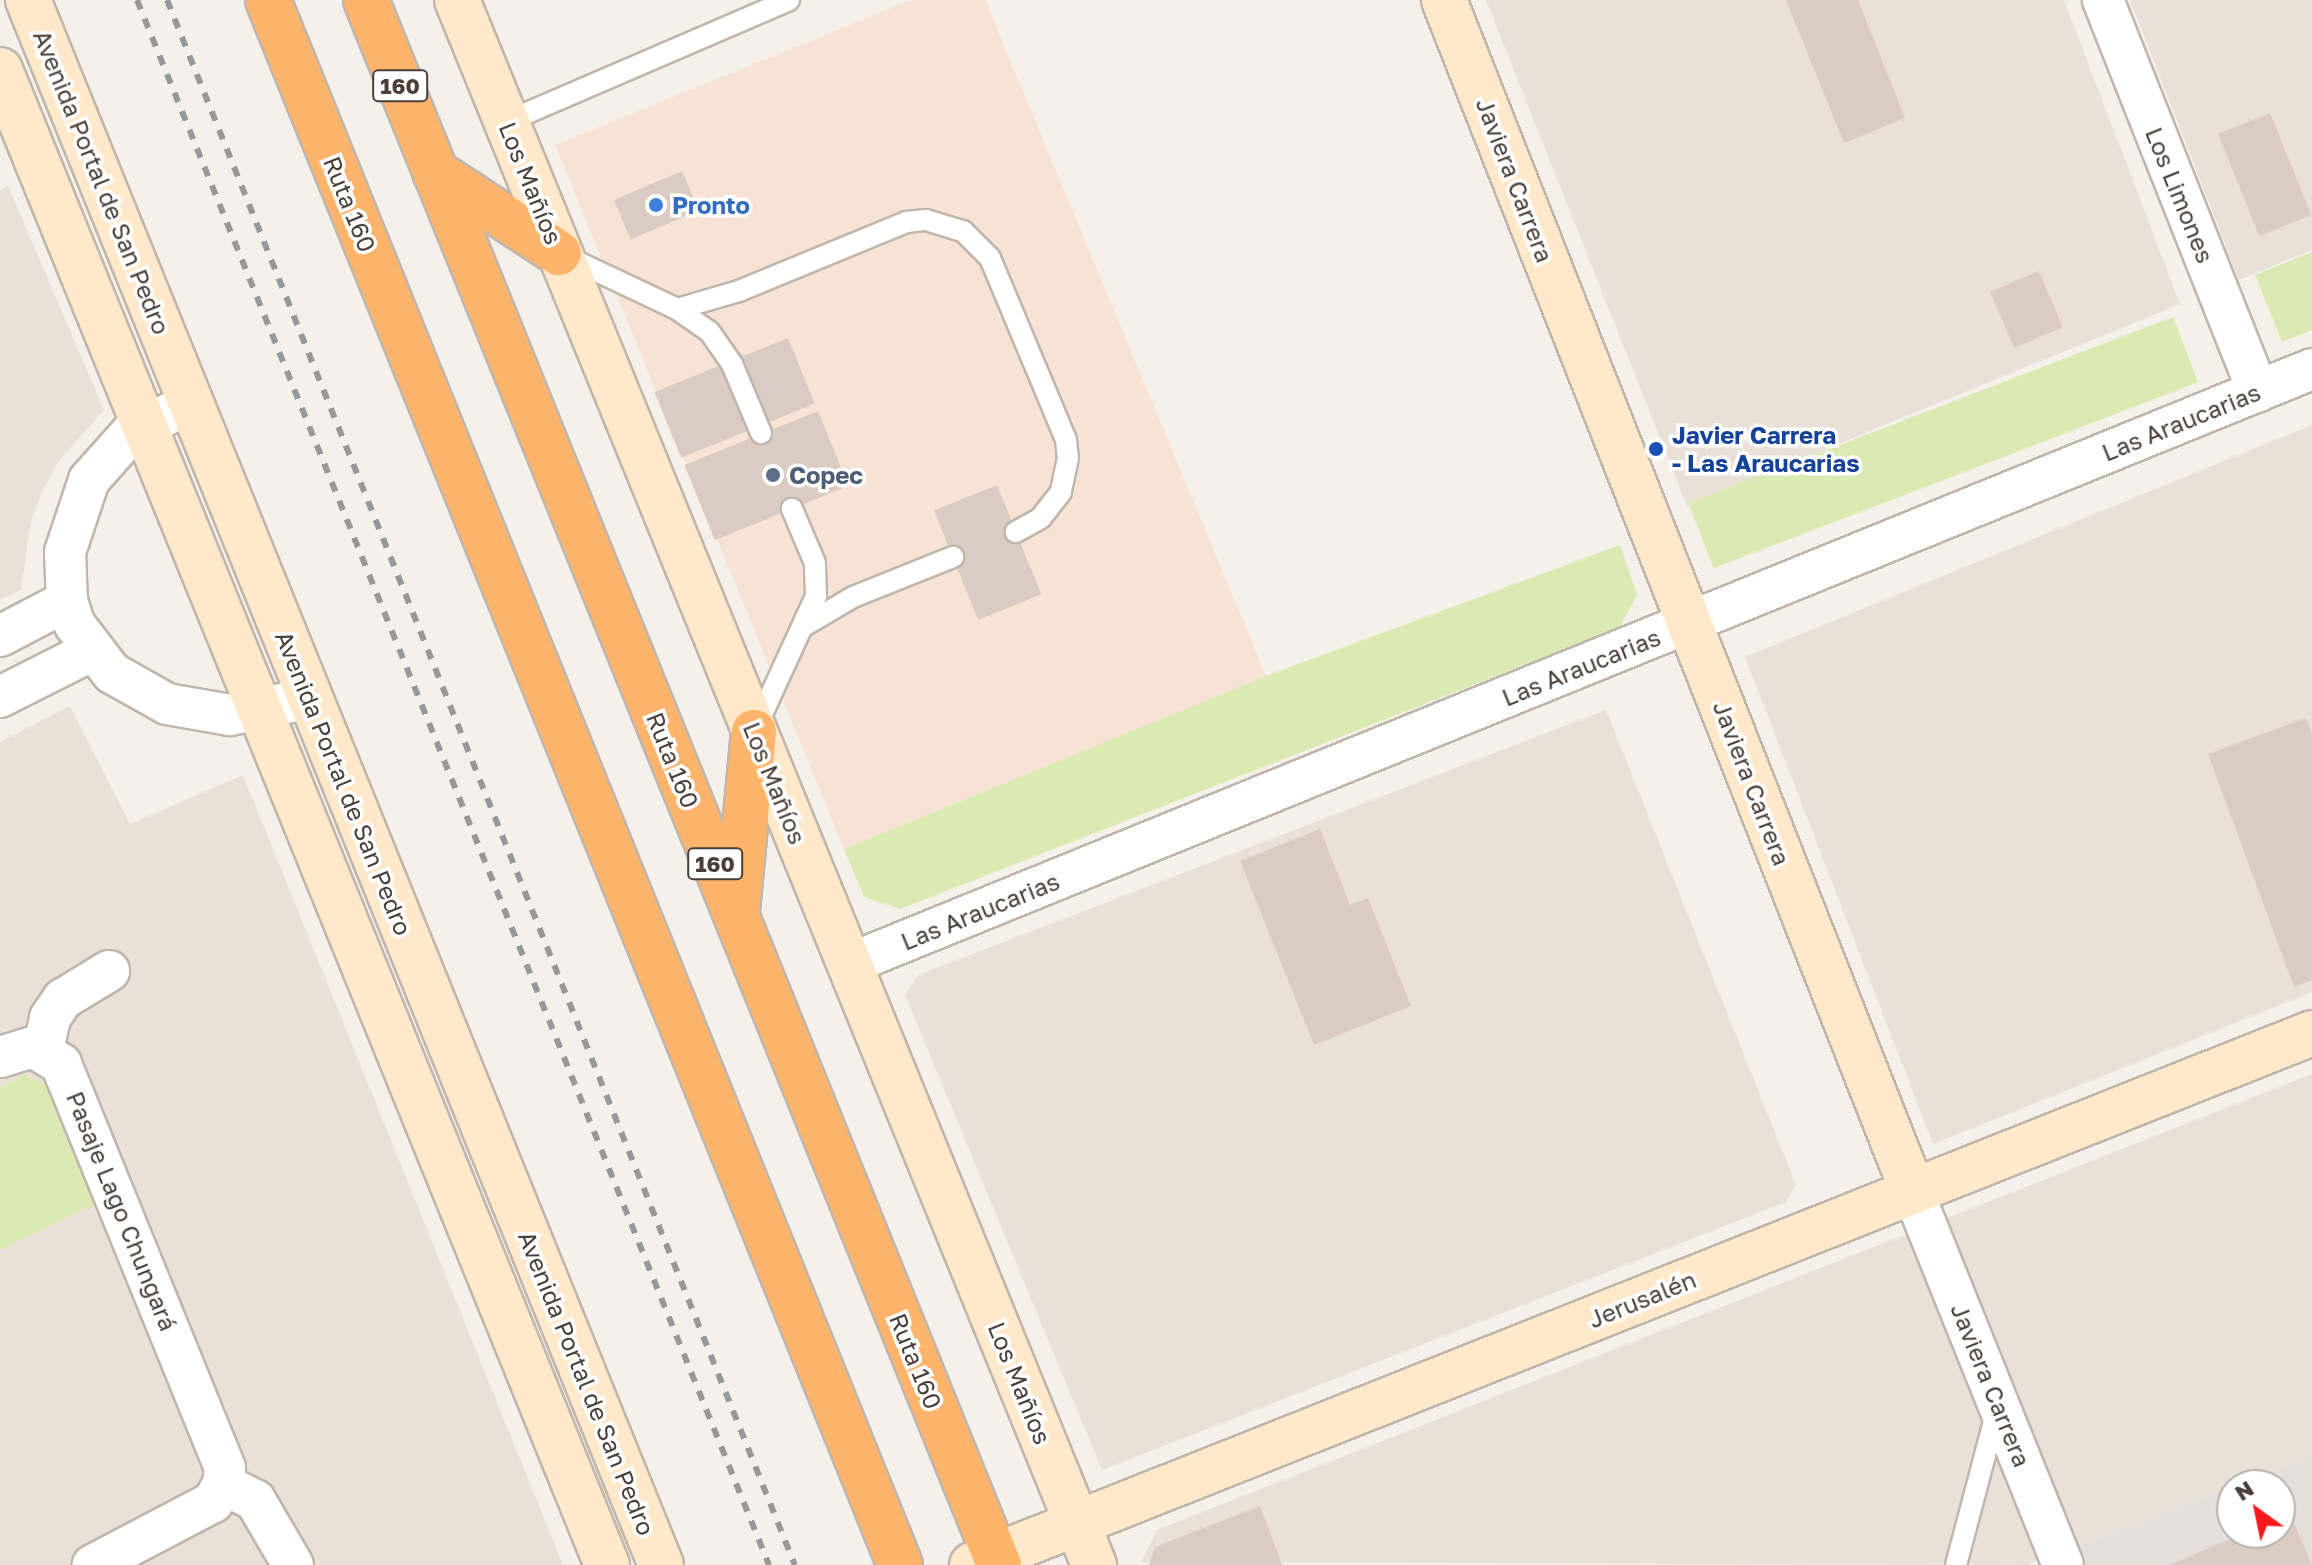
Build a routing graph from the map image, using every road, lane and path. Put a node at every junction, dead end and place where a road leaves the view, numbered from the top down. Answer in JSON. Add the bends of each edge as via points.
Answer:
{"nodes":[{"id":1,"x":28,"y":0,"type":"edge"},
{"id":2,"x":268,"y":0,"type":"edge"},
{"id":3,"x":366,"y":0,"type":"edge"},
{"id":4,"x":457,"y":0,"type":"edge"},
{"id":5,"x":789,"y":0,"type":"edge"},
{"id":6,"x":1444,"y":0,"type":"edge"},
{"id":7,"x":2103,"y":0,"type":"edge"},
{"id":8,"x":0,"y":70,"type":"edge"},
{"id":9,"x":506,"y":122,"type":"junction"},
{"id":10,"x":435,"y":172,"type":"junction"},
{"id":11,"x":559,"y":253,"type":"junction"},
{"id":12,"x":677,"y":309,"type":"junction"},
{"id":13,"x":2312,"y":369,"type":"edge"},
{"id":14,"x":2258,"y":391,"type":"junction"},
{"id":15,"x":192,"y":402,"type":"junction"},
{"id":16,"x":144,"y":425,"type":"junction"},
{"id":17,"x":761,"y":433,"type":"dead end"},
{"id":18,"x":792,"y":509,"type":"dead end"},
{"id":19,"x":1016,"y":532,"type":"dead end"},
{"id":20,"x":953,"y":557,"type":"dead end"},
{"id":21,"x":67,"y":601,"type":"junction"},
{"id":22,"x":1689,"y":623,"type":"junction"},
{"id":23,"x":804,"y":626,"type":"junction"},
{"id":24,"x":0,"y":636,"type":"edge"},
{"id":25,"x":91,"y":651,"type":"junction"},
{"id":26,"x":0,"y":697,"type":"edge"},
{"id":27,"x":309,"y":698,"type":"junction"},
{"id":28,"x":262,"y":712,"type":"junction"},
{"id":29,"x":754,"y":732,"type":"junction"},
{"id":30,"x":736,"y":917,"type":"junction"},
{"id":31,"x":849,"y":964,"type":"junction"},
{"id":32,"x":109,"y":971,"type":"dead end"},
{"id":33,"x":2312,"y":1033,"type":"edge"},
{"id":34,"x":43,"y":1049,"type":"junction"},
{"id":35,"x":0,"y":1057,"type":"edge"},
{"id":36,"x":1913,"y":1192,"type":"junction"},
{"id":37,"x":1999,"y":1404,"type":"junction"},
{"id":38,"x":223,"y":1484,"type":"junction"},
{"id":39,"x":1077,"y":1524,"type":"junction"},
{"id":40,"x":989,"y":1562,"type":"edge"},
{"id":41,"x":93,"y":1565,"type":"edge"},
{"id":42,"x":293,"y":1565,"type":"edge"},
{"id":43,"x":607,"y":1565,"type":"edge"},
{"id":44,"x":661,"y":1565,"type":"edge"},
{"id":45,"x":900,"y":1565,"type":"edge"},
{"id":46,"x":1094,"y":1565,"type":"edge"},
{"id":47,"x":1956,"y":1565,"type":"edge"},
{"id":48,"x":2063,"y":1565,"type":"edge"}],
"edges":[{"from":1,"to":15,"type":"street","name":"Avenida Portal de San Pedro"},
{"from":2,"to":45,"type":"highway","name":"Ruta 160"},
{"from":3,"to":10,"type":"highway","name":"Ruta 160","number":"160"},
{"from":4,"to":9,"type":"street","name":"Los Mañíos"},
{"from":5,"to":9,"type":"lane"},
{"from":6,"to":22,"type":"street","name":"Javiera Carrera"},
{"from":7,"to":14,"type":"street","name":"Los Limones"},
{"from":8,"to":16,"type":"street","name":"Avenida Portal de San Pedro"},
{"from":9,"to":11,"type":"street","name":"Los Mañíos"},
{"from":10,"to":11,"type":"highway"},
{"from":10,"to":30,"type":"highway","name":"Ruta 160","number":"160"},
{"from":11,"to":12,"type":"lane"},
{"from":11,"to":29,"type":"street","name":"Los Mañíos"},
{"from":12,"to":17,"type":"lane","via":[[722,346]]},
{"from":12,"to":19,"type":"lane","via":[[739,291],[906,222],[926,220],[963,231],[990,258],[1066,440],[1061,492],[1041,518]]},
{"from":13,"to":14,"type":"street","name":"Las Araucarias"},
{"from":14,"to":22,"type":"street","name":"Las Araucarias"},
{"from":15,"to":16,"type":"street"},
{"from":15,"to":27,"type":"street","name":"Avenida Portal de San Pedro"},
{"from":16,"to":21,"type":"street","via":[[105,459],[77,503],[65,552]]},
{"from":16,"to":28,"type":"street","name":"Avenida Portal de San Pedro"},
{"from":18,"to":23,"type":"lane","via":[[818,579]]},
{"from":20,"to":23,"type":"lane","via":[[853,597]]},
{"from":21,"to":24,"type":"street"},
{"from":21,"to":25,"type":"street"},
{"from":22,"to":31,"type":"street","name":"Las Araucarias"},
{"from":22,"to":36,"type":"street","name":"Javiera Carrera"},
{"from":23,"to":29,"type":"lane","via":[[771,684]]},
{"from":25,"to":26,"type":"street"},
{"from":25,"to":28,"type":"street","via":[[112,673],[167,704],[208,714]]},
{"from":27,"to":28,"type":"street"},
{"from":27,"to":44,"type":"street","name":"Avenida Portal de San Pedro"},
{"from":28,"to":43,"type":"street","name":"Avenida Portal de San Pedro"},
{"from":29,"to":30,"type":"highway"},
{"from":29,"to":31,"type":"street","name":"Los Mañíos"},
{"from":30,"to":40,"type":"highway","name":"Ruta 160","number":"160"},
{"from":31,"to":39,"type":"street","name":"Los Mañíos"},
{"from":32,"to":34,"type":"street","via":[[63,999],[50,1018]]},
{"from":33,"to":36,"type":"street","name":"Jerusalén"},
{"from":34,"to":35,"type":"street","via":[[23,1048]]},
{"from":34,"to":38,"type":"street","name":"Pasaje Lago Chungará","via":[[61,1064],[72,1089],[220,1453]]},
{"from":36,"to":37,"type":"street","name":"Javiera Carrera"},
{"from":36,"to":39,"type":"street","name":"Jerusalén"},
{"from":37,"to":47,"type":"lane"},
{"from":37,"to":48,"type":"street","name":"Javiera Carrera"},
{"from":38,"to":41,"type":"street","via":[[204,1508]]},
{"from":38,"to":42,"type":"street","via":[[255,1500]]},
{"from":39,"to":40,"type":"street","name":"Jerusalén"},
{"from":39,"to":46,"type":"street","name":"Los Mañíos"}]}
